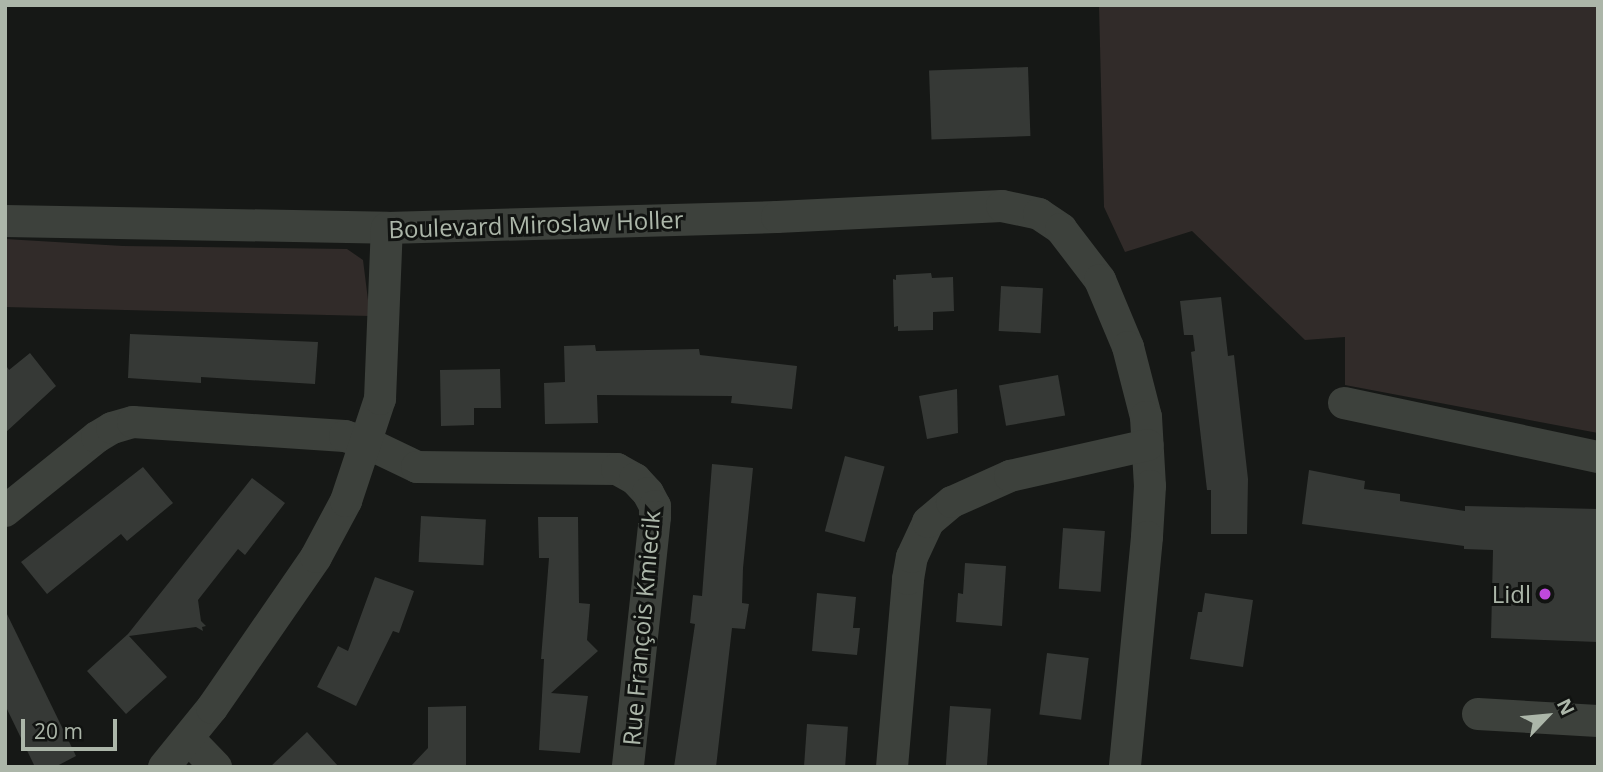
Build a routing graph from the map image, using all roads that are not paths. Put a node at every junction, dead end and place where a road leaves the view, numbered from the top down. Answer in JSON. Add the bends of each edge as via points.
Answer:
{"nodes":[{"id":1,"x":5,"y":221,"type":"edge"},
{"id":2,"x":387,"y":228,"type":"junction"},
{"id":3,"x":1344,"y":403,"type":"dead end"},
{"id":4,"x":367,"y":443,"type":"junction"},
{"id":5,"x":1147,"y":445,"type":"junction"},
{"id":6,"x":1598,"y":457,"type":"edge"},
{"id":7,"x":5,"y":511,"type":"edge"},
{"id":8,"x":1478,"y":714,"type":"dead end"},
{"id":9,"x":1598,"y":721,"type":"edge"},
{"id":10,"x":189,"y":739,"type":"junction"},
{"id":11,"x":164,"y":767,"type":"edge"},
{"id":12,"x":216,"y":767,"type":"edge"},
{"id":13,"x":628,"y":767,"type":"edge"},
{"id":14,"x":892,"y":767,"type":"edge"},
{"id":15,"x":1125,"y":767,"type":"edge"}],
"edges":[{"from":1,"to":2,"type":"street","name":"Boulevard Miroslaw Holler"},
{"from":2,"to":4,"type":"street","via":[[384,374]]},
{"from":2,"to":5,"type":"street","name":"Boulevard Miroslaw Holler","via":[[1002,206],[1039,214],[1061,229],[1089,262],[1119,319],[1142,396]]},
{"from":3,"to":6,"type":"street"},
{"from":4,"to":7,"type":"street","name":"Rue François Kmiecik","via":[[323,433],[133,422],[97,437]]},
{"from":4,"to":10,"type":"street","via":[[346,500],[316,557]]},
{"from":4,"to":13,"type":"street","name":"Rue François Kmiecik","via":[[416,467],[617,469],[648,493],[655,517]]},
{"from":5,"to":14,"type":"street","via":[[1010,476],[951,502],[928,523],[912,557],[908,579]]},
{"from":5,"to":15,"type":"street","via":[[1147,537]]},
{"from":8,"to":9,"type":"street"},
{"from":10,"to":11,"type":"street"},
{"from":10,"to":12,"type":"street"}]}
